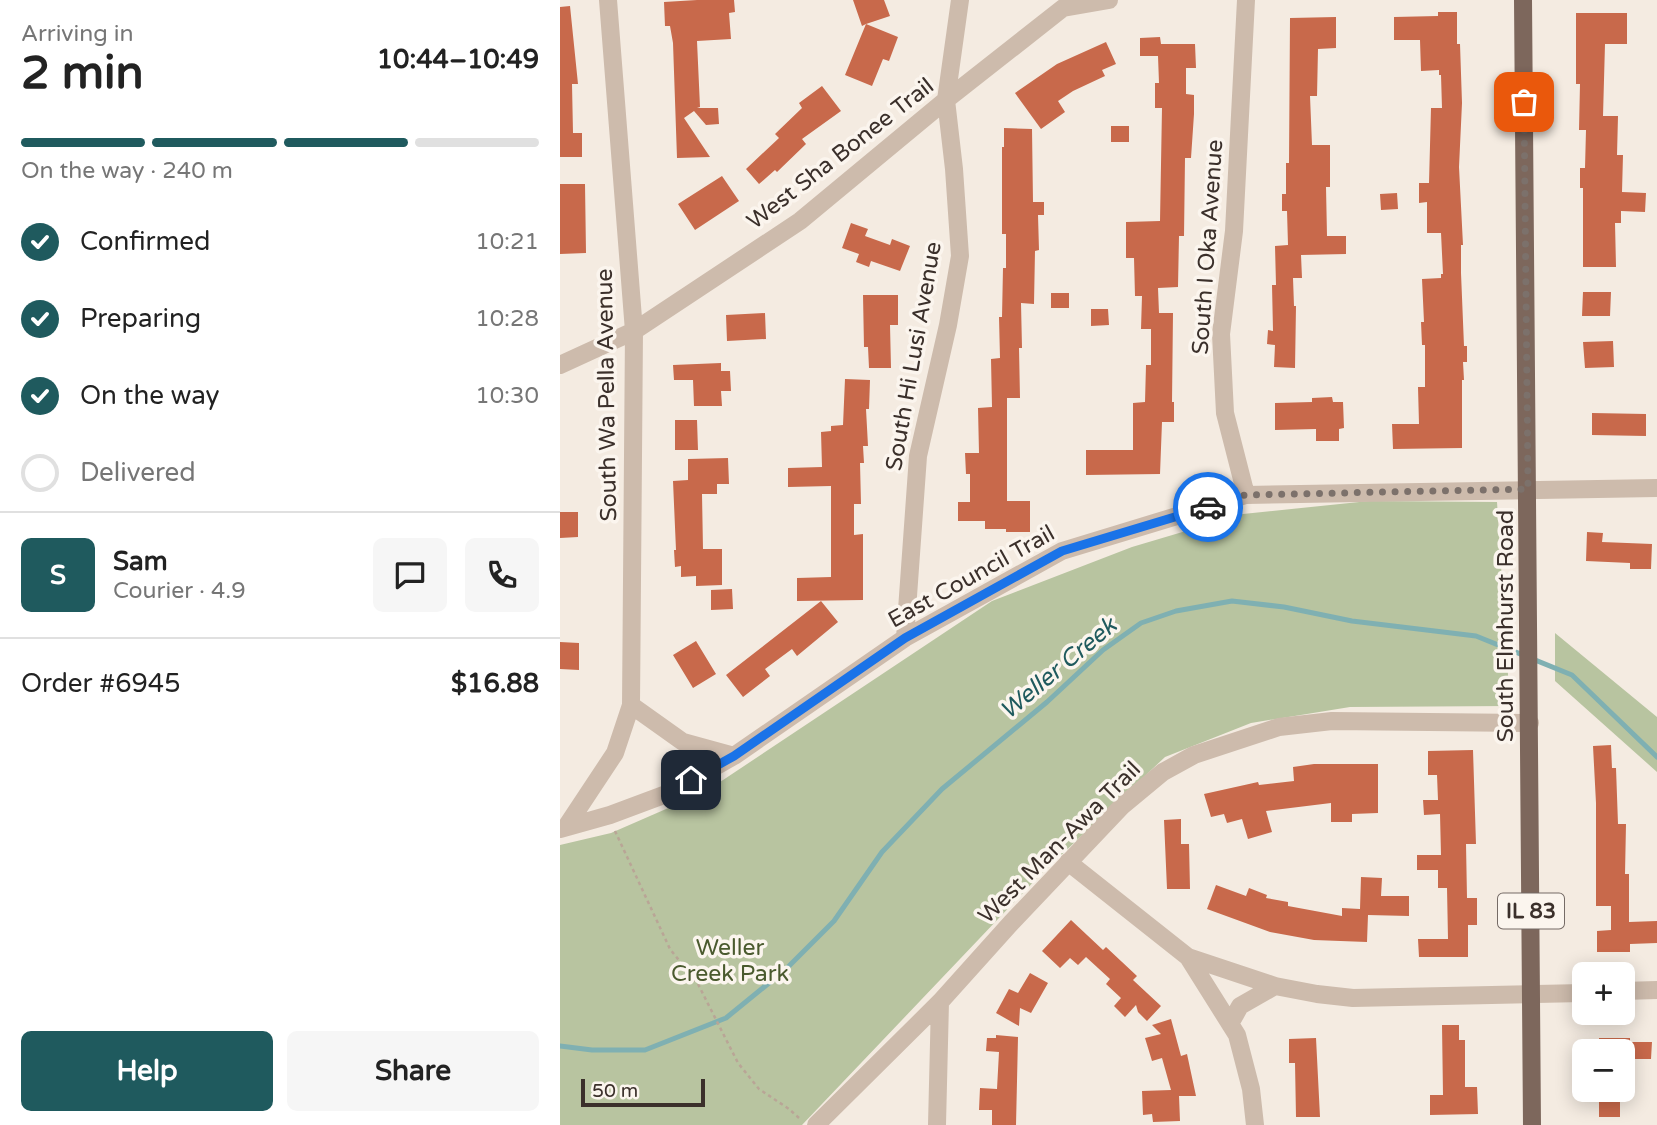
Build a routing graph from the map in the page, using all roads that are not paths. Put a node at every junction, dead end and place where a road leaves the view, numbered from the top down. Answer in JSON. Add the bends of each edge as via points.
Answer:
{"nodes":[{"id":1,"x":608,"y":0,"type":"edge"},
{"id":2,"x":960,"y":0,"type":"edge"},
{"id":3,"x":1109,"y":0,"type":"edge"},
{"id":4,"x":1246,"y":0,"type":"edge"},
{"id":5,"x":1523,"y":0,"type":"edge"},
{"id":6,"x":1058,"y":4,"type":"edge"},
{"id":7,"x":946,"y":100,"type":"junction"},
{"id":8,"x":634,"y":331,"type":"junction"},
{"id":9,"x":560,"y":365,"type":"edge"},
{"id":10,"x":1657,"y":488,"type":"edge"},
{"id":11,"x":1528,"y":489,"type":"junction"},
{"id":12,"x":1245,"y":495,"type":"junction"},
{"id":13,"x":905,"y":638,"type":"junction"},
{"id":14,"x":631,"y":705,"type":"junction"},
{"id":15,"x":1530,"y":723,"type":"junction"},
{"id":16,"x":734,"y":756,"type":"junction"},
{"id":17,"x":563,"y":828,"type":"edge"},
{"id":18,"x":1068,"y":862,"type":"junction"},
{"id":19,"x":1188,"y":957,"type":"junction"},
{"id":20,"x":1275,"y":986,"type":"junction"},
{"id":21,"x":1657,"y":990,"type":"edge"},
{"id":22,"x":1635,"y":991,"type":"edge"},
{"id":23,"x":1572,"y":992,"type":"edge"},
{"id":24,"x":1531,"y":994,"type":"junction"},
{"id":25,"x":940,"y":1002,"type":"junction"},
{"id":26,"x":1230,"y":1024,"type":"junction"},
{"id":27,"x":816,"y":1125,"type":"edge"},
{"id":28,"x":937,"y":1125,"type":"edge"},
{"id":29,"x":1255,"y":1125,"type":"edge"},
{"id":30,"x":1532,"y":1125,"type":"edge"}],
"edges":[{"from":1,"to":8,"type":"street","name":"South Wa Pella Avenue"},
{"from":2,"to":7,"type":"street","name":"South Hi Lusi Avenue"},
{"from":3,"to":6,"type":"street","name":"West Sha Bonee Trail"},
{"from":4,"to":12,"type":"street","name":"South I Oka Avenue","via":[[1234,231],[1221,334],[1225,413]]},
{"from":5,"to":11,"type":"main road","name":"South Elmhurst Road","number":"IL 83"},
{"from":6,"to":7,"type":"street","name":"West Sha Bonee Trail"},
{"from":7,"to":8,"type":"street","name":"West Sha Bonee Trail","via":[[800,220]]},
{"from":7,"to":13,"type":"street","name":"South Hi Lusi Avenue","via":[[960,256],[918,456]]},
{"from":8,"to":9,"type":"street","name":"West Sha Bonee Trail"},
{"from":8,"to":14,"type":"street","name":"South Wa Pella Avenue"},
{"from":10,"to":11,"type":"street","name":"East Council Trail"},
{"from":11,"to":12,"type":"street","name":"East Council Trail"},
{"from":11,"to":15,"type":"main road","name":"South Elmhurst Road","number":"IL 83"},
{"from":12,"to":13,"type":"street","name":"East Council Trail","via":[[1062,551]]},
{"from":13,"to":16,"type":"street","name":"East Council Trail"},
{"from":14,"to":16,"type":"street","via":[[683,742]]},
{"from":14,"to":17,"type":"street","name":"South Wa Pella Avenue","via":[[615,754]]},
{"from":15,"to":18,"type":"street","name":"West Man-Awa Trail","via":[[1332,721],[1241,737],[1163,772],[1122,806]]},
{"from":15,"to":24,"type":"main road","name":"South Elmhurst Road","number":"IL 83"},
{"from":16,"to":17,"type":"street","name":"East Council Trail","via":[[669,793]]},
{"from":18,"to":19,"type":"street"},
{"from":18,"to":25,"type":"street","name":"West Man-Awa Trail"},
{"from":19,"to":20,"type":"street"},
{"from":19,"to":26,"type":"street"},
{"from":20,"to":24,"type":"street","via":[[1353,998]]},
{"from":20,"to":26,"type":"street","via":[[1240,1006]]},
{"from":21,"to":22,"type":"street"},
{"from":23,"to":24,"type":"street"},
{"from":24,"to":30,"type":"main road","name":"South Elmhurst Road","number":"IL 83"},
{"from":25,"to":27,"type":"street","name":"West Man-Awa Trail"},
{"from":25,"to":28,"type":"street"},
{"from":26,"to":29,"type":"street","via":[[1251,1090]]}]}
